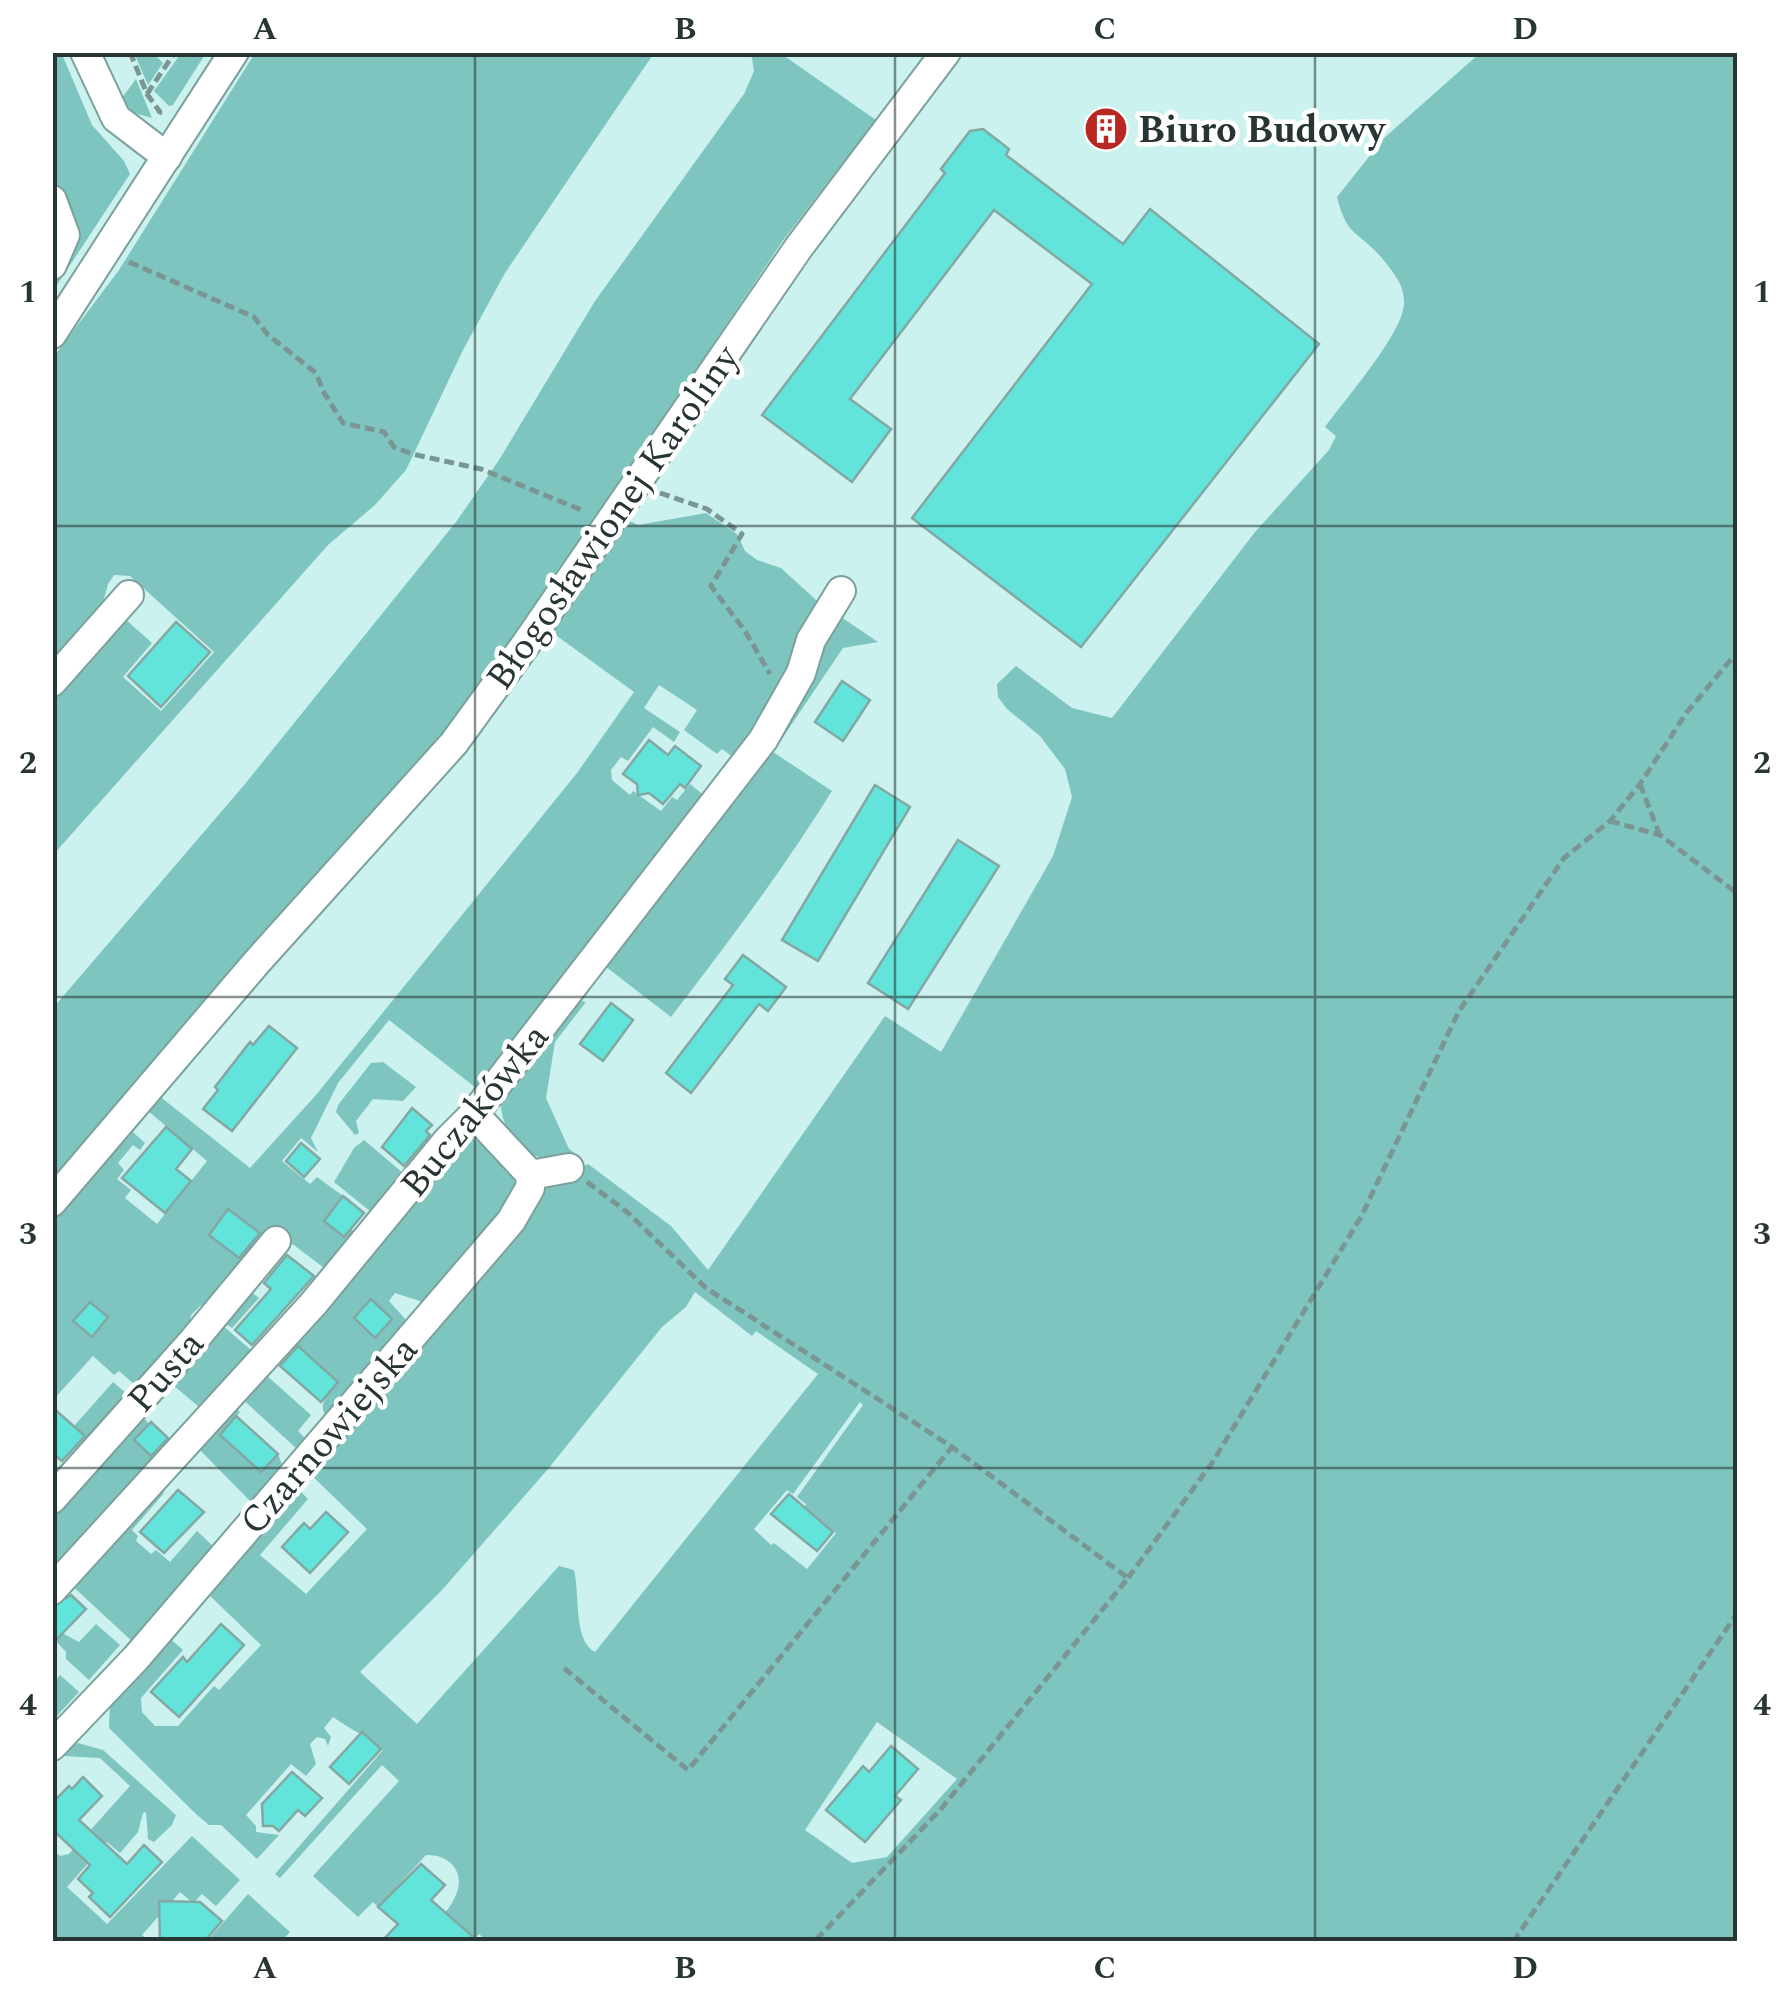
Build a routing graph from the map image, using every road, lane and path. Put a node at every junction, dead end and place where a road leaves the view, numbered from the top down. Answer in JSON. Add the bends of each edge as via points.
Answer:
{"nodes":[{"id":1,"x":162,"y":52,"type":"edge"},
{"id":2,"x":175,"y":52,"type":"edge"},
{"id":3,"x":234,"y":52,"type":"edge"},
{"id":4,"x":946,"y":52,"type":"edge"},
{"id":5,"x":88,"y":53,"type":"edge"},
{"id":6,"x":169,"y":60,"type":"junction"},
{"id":7,"x":147,"y":94,"type":"dead end"},
{"id":8,"x":167,"y":157,"type":"junction"},
{"id":9,"x":52,"y":200,"type":"edge"},
{"id":10,"x":106,"y":251,"type":"junction"},
{"id":11,"x":52,"y":265,"type":"edge"},
{"id":12,"x":52,"y":334,"type":"edge"},
{"id":13,"x":634,"y":484,"type":"junction"},
{"id":14,"x":610,"y":521,"type":"junction"},
{"id":15,"x":841,"y":590,"type":"dead end"},
{"id":16,"x":130,"y":595,"type":"dead end"},
{"id":17,"x":1738,"y":650,"type":"edge"},
{"id":18,"x":52,"y":682,"type":"edge"},
{"id":19,"x":786,"y":700,"type":"junction"},
{"id":20,"x":1640,"y":784,"type":"junction"},
{"id":21,"x":1610,"y":821,"type":"junction"},
{"id":22,"x":1660,"y":835,"type":"junction"},
{"id":23,"x":1738,"y":894,"type":"edge"},
{"id":24,"x":474,"y":1114,"type":"junction"},
{"id":25,"x":569,"y":1168,"type":"joint"},
{"id":26,"x":531,"y":1176,"type":"junction"},
{"id":27,"x":52,"y":1202,"type":"edge"},
{"id":28,"x":276,"y":1241,"type":"dead end"},
{"id":29,"x":952,"y":1447,"type":"junction"},
{"id":30,"x":52,"y":1500,"type":"edge"},
{"id":31,"x":1128,"y":1578,"type":"junction"},
{"id":32,"x":52,"y":1590,"type":"edge"},
{"id":33,"x":1738,"y":1612,"type":"edge"},
{"id":34,"x":564,"y":1668,"type":"dead end"},
{"id":35,"x":52,"y":1746,"type":"edge"},
{"id":36,"x":814,"y":1942,"type":"edge"},
{"id":37,"x":1512,"y":1942,"type":"edge"}],
"edges":[{"from":1,"to":6,"type":"path"},
{"from":2,"to":6,"type":"path"},
{"from":3,"to":8,"type":"street"},
{"from":4,"to":13,"type":"street","name":"Błogosławionej Karoliny"},
{"from":5,"to":8,"type":"street","via":[[116,118]]},
{"from":6,"to":7,"type":"path"},
{"from":8,"to":10,"type":"street"},
{"from":9,"to":11,"type":"street","via":[[65,235]]},
{"from":10,"to":12,"type":"street"},
{"from":10,"to":14,"type":"path","via":[[254,317],[316,374],[343,423],[384,432],[412,454],[480,469]]},
{"from":13,"to":14,"type":"street","name":"Błogosławionej Karoliny"},
{"from":13,"to":19,"type":"path","via":[[708,509],[742,534],[711,586]]},
{"from":14,"to":27,"type":"street","name":"Błogosławionej Karoliny","via":[[454,743]]},
{"from":15,"to":19,"type":"street","name":"Buczakówka","via":[[810,640]]},
{"from":16,"to":18,"type":"street"},
{"from":17,"to":20,"type":"path"},
{"from":19,"to":24,"type":"street","name":"Buczakówka","via":[[729,787]]},
{"from":20,"to":21,"type":"path"},
{"from":20,"to":22,"type":"path"},
{"from":21,"to":22,"type":"path"},
{"from":21,"to":31,"type":"path","via":[[1564,858],[1459,1010],[1361,1217],[1212,1464]]},
{"from":22,"to":23,"type":"path"},
{"from":24,"to":26,"type":"street"},
{"from":24,"to":32,"type":"street","name":"Buczakówka","via":[[260,1364]]},
{"from":25,"to":26,"type":"street"},
{"from":25,"to":29,"type":"path","via":[[627,1212],[706,1288]]},
{"from":26,"to":35,"type":"street","name":"Czarnowiejska","via":[[523,1202],[487,1252]]},
{"from":28,"to":30,"type":"street","name":"Pusta"},
{"from":29,"to":31,"type":"path"},
{"from":29,"to":34,"type":"path","via":[[688,1770]]},
{"from":31,"to":36,"type":"path","via":[[941,1808]]},
{"from":33,"to":37,"type":"path"}]}
